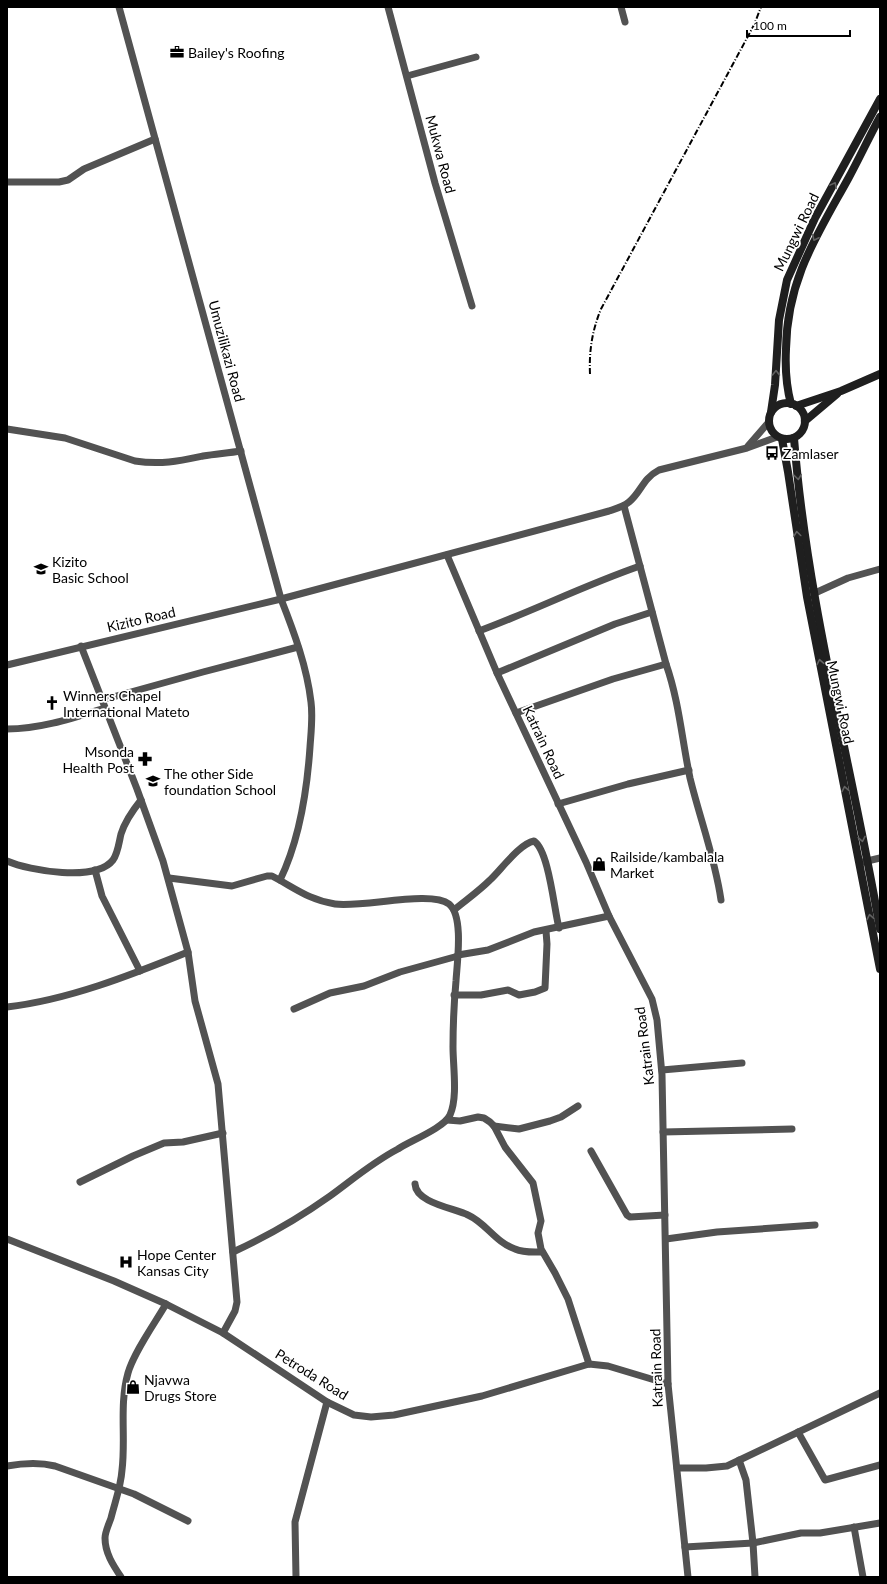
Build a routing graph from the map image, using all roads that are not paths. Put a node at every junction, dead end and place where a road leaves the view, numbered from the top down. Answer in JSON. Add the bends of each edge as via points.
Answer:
{"nodes":[{"id":1,"x":119,"y":7,"type":"edge"},
{"id":2,"x":388,"y":7,"type":"edge"},
{"id":3,"x":621,"y":7,"type":"edge"},
{"id":4,"x":624,"y":22,"type":"dead end"},
{"id":5,"x":476,"y":57,"type":"dead end"},
{"id":6,"x":407,"y":76,"type":"junction"},
{"id":7,"x":880,"y":99,"type":"edge"},
{"id":8,"x":875,"y":120,"type":"edge"},
{"id":9,"x":155,"y":139,"type":"junction"},
{"id":10,"x":7,"y":182,"type":"edge"},
{"id":11,"x":472,"y":306,"type":"dead end"},
{"id":12,"x":880,"y":374,"type":"edge"},
{"id":13,"x":841,"y":391,"type":"junction"},
{"id":14,"x":793,"y":405,"type":"junction"},
{"id":15,"x":771,"y":412,"type":"junction"},
{"id":16,"x":805,"y":421,"type":"junction"},
{"id":17,"x":768,"y":423,"type":"junction"},
{"id":18,"x":7,"y":429,"type":"edge"},
{"id":19,"x":779,"y":438,"type":"junction"},
{"id":20,"x":794,"y":438,"type":"junction"},
{"id":21,"x":747,"y":448,"type":"junction"},
{"id":22,"x":240,"y":451,"type":"junction"},
{"id":23,"x":624,"y":506,"type":"junction"},
{"id":24,"x":447,"y":555,"type":"junction"},
{"id":25,"x":640,"y":566,"type":"junction"},
{"id":26,"x":880,"y":569,"type":"edge"},
{"id":27,"x":815,"y":593,"type":"junction"},
{"id":28,"x":281,"y":599,"type":"junction"},
{"id":29,"x":652,"y":612,"type":"junction"},
{"id":30,"x":479,"y":631,"type":"junction"},
{"id":31,"x":81,"y":646,"type":"junction"},
{"id":32,"x":298,"y":647,"type":"junction"},
{"id":33,"x":666,"y":664,"type":"junction"},
{"id":34,"x":7,"y":665,"type":"edge"},
{"id":35,"x":497,"y":673,"type":"junction"},
{"id":36,"x":104,"y":704,"type":"junction"},
{"id":37,"x":516,"y":713,"type":"junction"},
{"id":38,"x":7,"y":729,"type":"edge"},
{"id":39,"x":689,"y":770,"type":"junction"},
{"id":40,"x":141,"y":800,"type":"junction"},
{"id":41,"x":558,"y":804,"type":"junction"},
{"id":42,"x":880,"y":858,"type":"edge"},
{"id":43,"x":7,"y":861,"type":"edge"},
{"id":44,"x":863,"y":862,"type":"junction"},
{"id":45,"x":95,"y":870,"type":"junction"},
{"id":46,"x":169,"y":878,"type":"junction"},
{"id":47,"x":280,"y":880,"type":"junction"},
{"id":48,"x":721,"y":900,"type":"dead end"},
{"id":49,"x":454,"y":910,"type":"junction"},
{"id":50,"x":609,"y":916,"type":"junction"},
{"id":51,"x":559,"y":928,"type":"junction"},
{"id":52,"x":880,"y":929,"type":"edge"},
{"id":53,"x":546,"y":930,"type":"junction"},
{"id":54,"x":188,"y":952,"type":"junction"},
{"id":55,"x":458,"y":955,"type":"junction"},
{"id":56,"x":880,"y":969,"type":"edge"},
{"id":57,"x":140,"y":971,"type":"junction"},
{"id":58,"x":454,"y":995,"type":"junction"},
{"id":59,"x":7,"y":1007,"type":"edge"},
{"id":60,"x":294,"y":1009,"type":"dead end"},
{"id":61,"x":742,"y":1063,"type":"dead end"},
{"id":62,"x":662,"y":1070,"type":"junction"},
{"id":63,"x":578,"y":1106,"type":"dead end"},
{"id":64,"x":447,"y":1120,"type":"junction"},
{"id":65,"x":494,"y":1126,"type":"junction"},
{"id":66,"x":792,"y":1129,"type":"dead end"},
{"id":67,"x":663,"y":1132,"type":"junction"},
{"id":68,"x":223,"y":1133,"type":"junction"},
{"id":69,"x":591,"y":1151,"type":"dead end"},
{"id":70,"x":80,"y":1182,"type":"dead end"},
{"id":71,"x":415,"y":1184,"type":"dead end"},
{"id":72,"x":665,"y":1215,"type":"junction"},
{"id":73,"x":815,"y":1225,"type":"dead end"},
{"id":74,"x":7,"y":1239,"type":"edge"},
{"id":75,"x":666,"y":1239,"type":"junction"},
{"id":76,"x":233,"y":1252,"type":"junction"},
{"id":77,"x":542,"y":1252,"type":"junction"},
{"id":78,"x":166,"y":1304,"type":"junction"},
{"id":79,"x":223,"y":1333,"type":"junction"},
{"id":80,"x":589,"y":1364,"type":"junction"},
{"id":81,"x":668,"y":1384,"type":"junction"},
{"id":82,"x":880,"y":1394,"type":"edge"},
{"id":83,"x":327,"y":1402,"type":"junction"},
{"id":84,"x":798,"y":1432,"type":"junction"},
{"id":85,"x":739,"y":1460,"type":"junction"},
{"id":86,"x":880,"y":1465,"type":"edge"},
{"id":87,"x":7,"y":1466,"type":"edge"},
{"id":88,"x":677,"y":1468,"type":"junction"},
{"id":89,"x":119,"y":1490,"type":"junction"},
{"id":90,"x":188,"y":1521,"type":"dead end"},
{"id":91,"x":880,"y":1523,"type":"edge"},
{"id":92,"x":854,"y":1528,"type":"junction"},
{"id":93,"x":753,"y":1543,"type":"junction"},
{"id":94,"x":685,"y":1547,"type":"junction"},
{"id":95,"x":121,"y":1577,"type":"edge"},
{"id":96,"x":296,"y":1577,"type":"edge"},
{"id":97,"x":688,"y":1577,"type":"edge"},
{"id":98,"x":755,"y":1577,"type":"edge"},
{"id":99,"x":863,"y":1577,"type":"edge"}],
"edges":[{"from":1,"to":9,"type":"street","name":"Umuzilikazi Road"},
{"from":2,"to":6,"type":"street","name":"Mukwa Road"},
{"from":3,"to":4,"type":"street"},
{"from":5,"to":6,"type":"street"},
{"from":6,"to":11,"type":"street","name":"Mukwa Road","via":[[435,183]]},
{"from":7,"to":8,"type":"main road","name":"Mungwi Road"},
{"from":8,"to":14,"type":"main road","name":"Mungwi Road","one_way":true,"via":[[813,242],[793,293],[785,361],[786,386]]},
{"from":15,"to":8,"type":"main road","name":"Mungwi Road","one_way":true,"via":[[779,320],[787,280],[815,218]]},
{"from":9,"to":10,"type":"street","via":[[84,169],[68,180]]},
{"from":9,"to":22,"type":"street","name":"Umuzilikazi Road"},
{"from":12,"to":13,"type":"main road"},
{"from":13,"to":14,"type":"main road"},
{"from":13,"to":16,"type":"main road"},
{"from":14,"to":15,"type":"main road","via":[[786,403]]},
{"from":14,"to":16,"type":"main road","via":[[802,412]]},
{"from":15,"to":17,"type":"main road"},
{"from":16,"to":20,"type":"main road","via":[[802,431]]},
{"from":17,"to":19,"type":"main road"},
{"from":17,"to":21,"type":"street"},
{"from":18,"to":22,"type":"street","via":[[65,438],[147,463],[175,462]]},
{"from":19,"to":20,"type":"main road"},
{"from":19,"to":21,"type":"street"},
{"from":44,"to":19,"type":"main road","name":"Mungwi Road","one_way":true,"via":[[807,598],[789,480]]},
{"from":20,"to":27,"type":"main road","name":"Mungwi Road","one_way":true},
{"from":21,"to":23,"type":"street","via":[[659,470],[650,475],[634,498]]},
{"from":22,"to":28,"type":"street","name":"Umuzilikazi Road"},
{"from":23,"to":24,"type":"street","name":"Kizito Road"},
{"from":23,"to":25,"type":"street"},
{"from":24,"to":28,"type":"street","name":"Kizito Road"},
{"from":24,"to":30,"type":"street","name":"Katrain Road"},
{"from":25,"to":29,"type":"street"},
{"from":25,"to":30,"type":"street","via":[[599,580]]},
{"from":26,"to":27,"type":"street","via":[[848,578]]},
{"from":27,"to":44,"type":"main road","name":"Mungwi Road","one_way":true},
{"from":28,"to":31,"type":"street","name":"Kizito Road"},
{"from":28,"to":32,"type":"street","name":"Umuzilikazi Road"},
{"from":29,"to":33,"type":"street"},
{"from":29,"to":35,"type":"street","via":[[615,624]]},
{"from":30,"to":35,"type":"street","name":"Katrain Road"},
{"from":31,"to":34,"type":"street","name":"Kizito Road"},
{"from":31,"to":36,"type":"street"},
{"from":32,"to":36,"type":"street","via":[[203,672]]},
{"from":32,"to":47,"type":"street","name":"Umuzilikazi Road","via":[[311,701],[309,768],[294,845]]},
{"from":33,"to":37,"type":"street","via":[[613,679]]},
{"from":33,"to":39,"type":"street","via":[[677,700]]},
{"from":35,"to":37,"type":"street","name":"Katrain Road"},
{"from":36,"to":38,"type":"street","via":[[53,723]]},
{"from":36,"to":40,"type":"street"},
{"from":37,"to":41,"type":"street","name":"Katrain Road"},
{"from":39,"to":41,"type":"street"},
{"from":39,"to":48,"type":"street"},
{"from":40,"to":45,"type":"street","via":[[124,826],[114,859]]},
{"from":40,"to":46,"type":"street"},
{"from":41,"to":50,"type":"street","name":"Katrain Road"},
{"from":42,"to":44,"type":"street"},
{"from":43,"to":45,"type":"street","via":[[18,866],[45,870],[85,873]]},
{"from":44,"to":52,"type":"main road","name":"Mungwi Road"},
{"from":56,"to":44,"type":"main road","name":"Mungwi Road","one_way":true},
{"from":45,"to":57,"type":"street","via":[[102,896]]},
{"from":46,"to":47,"type":"street","via":[[232,886],[267,876]]},
{"from":46,"to":54,"type":"street"},
{"from":47,"to":49,"type":"street","via":[[305,896],[335,904],[433,899],[446,902]]},
{"from":49,"to":51,"type":"street","via":[[489,882],[526,844],[534,841],[544,859]]},
{"from":49,"to":55,"type":"street","via":[[457,916]]},
{"from":50,"to":51,"type":"street"},
{"from":50,"to":62,"type":"street","name":"Katrain Road","via":[[652,999]]},
{"from":51,"to":53,"type":"street"},
{"from":53,"to":55,"type":"street","via":[[488,950]]},
{"from":53,"to":58,"type":"street","via":[[545,988],[519,995],[508,990],[481,995]]},
{"from":54,"to":57,"type":"street"},
{"from":54,"to":68,"type":"street","via":[[195,1001],[218,1084]]},
{"from":55,"to":58,"type":"street"},
{"from":55,"to":60,"type":"street","via":[[400,972],[364,986],[330,992]]},
{"from":57,"to":59,"type":"street","via":[[46,1001]]},
{"from":58,"to":64,"type":"street","via":[[454,1103]]},
{"from":61,"to":62,"type":"street"},
{"from":62,"to":67,"type":"street","name":"Katrain Road"},
{"from":63,"to":65,"type":"street","via":[[555,1120],[522,1128]]},
{"from":64,"to":65,"type":"street","via":[[460,1121],[481,1117]]},
{"from":64,"to":76,"type":"street","via":[[365,1170],[286,1225]]},
{"from":65,"to":77,"type":"street","via":[[505,1148],[533,1183],[541,1221],[538,1239]]},
{"from":66,"to":67,"type":"street"},
{"from":67,"to":72,"type":"street","name":"Katrain Road"},
{"from":68,"to":70,"type":"street","via":[[183,1142],[164,1143]]},
{"from":68,"to":76,"type":"street"},
{"from":69,"to":72,"type":"street","via":[[627,1215]]},
{"from":71,"to":77,"type":"street","via":[[416,1191],[423,1197],[473,1218],[502,1244],[521,1251]]},
{"from":72,"to":75,"type":"street","name":"Katrain Road"},
{"from":73,"to":75,"type":"street","via":[[717,1232]]},
{"from":74,"to":78,"type":"street","name":"Petroda Road"},
{"from":75,"to":81,"type":"street","name":"Katrain Road"},
{"from":76,"to":79,"type":"street","via":[[236,1311]]},
{"from":77,"to":80,"type":"street","via":[[556,1273],[568,1299]]},
{"from":78,"to":79,"type":"street","name":"Petroda Road"},
{"from":78,"to":89,"type":"street","via":[[134,1360],[125,1384],[124,1448]]},
{"from":79,"to":83,"type":"street","name":"Petroda Road"},
{"from":80,"to":81,"type":"street","name":"Petroda Road","via":[[608,1366]]},
{"from":80,"to":83,"type":"street","name":"Petroda Road","via":[[482,1396],[394,1414],[372,1417],[354,1415]]},
{"from":81,"to":88,"type":"street","name":"Katrain Road"},
{"from":82,"to":84,"type":"street"},
{"from":83,"to":96,"type":"street","via":[[295,1522]]},
{"from":84,"to":85,"type":"street"},
{"from":84,"to":86,"type":"street","via":[[825,1480]]},
{"from":85,"to":88,"type":"street","via":[[727,1466]]},
{"from":85,"to":93,"type":"street","via":[[746,1480]]},
{"from":87,"to":89,"type":"street","via":[[44,1463]]},
{"from":88,"to":94,"type":"street","name":"Katrain Road"},
{"from":89,"to":90,"type":"street","via":[[134,1494]]},
{"from":89,"to":95,"type":"street","via":[[105,1537],[106,1550]]},
{"from":91,"to":92,"type":"street"},
{"from":92,"to":93,"type":"street","via":[[801,1533]]},
{"from":92,"to":99,"type":"street"},
{"from":93,"to":94,"type":"street"},
{"from":93,"to":98,"type":"street"},
{"from":94,"to":97,"type":"street","name":"Katrain Road"}]}
